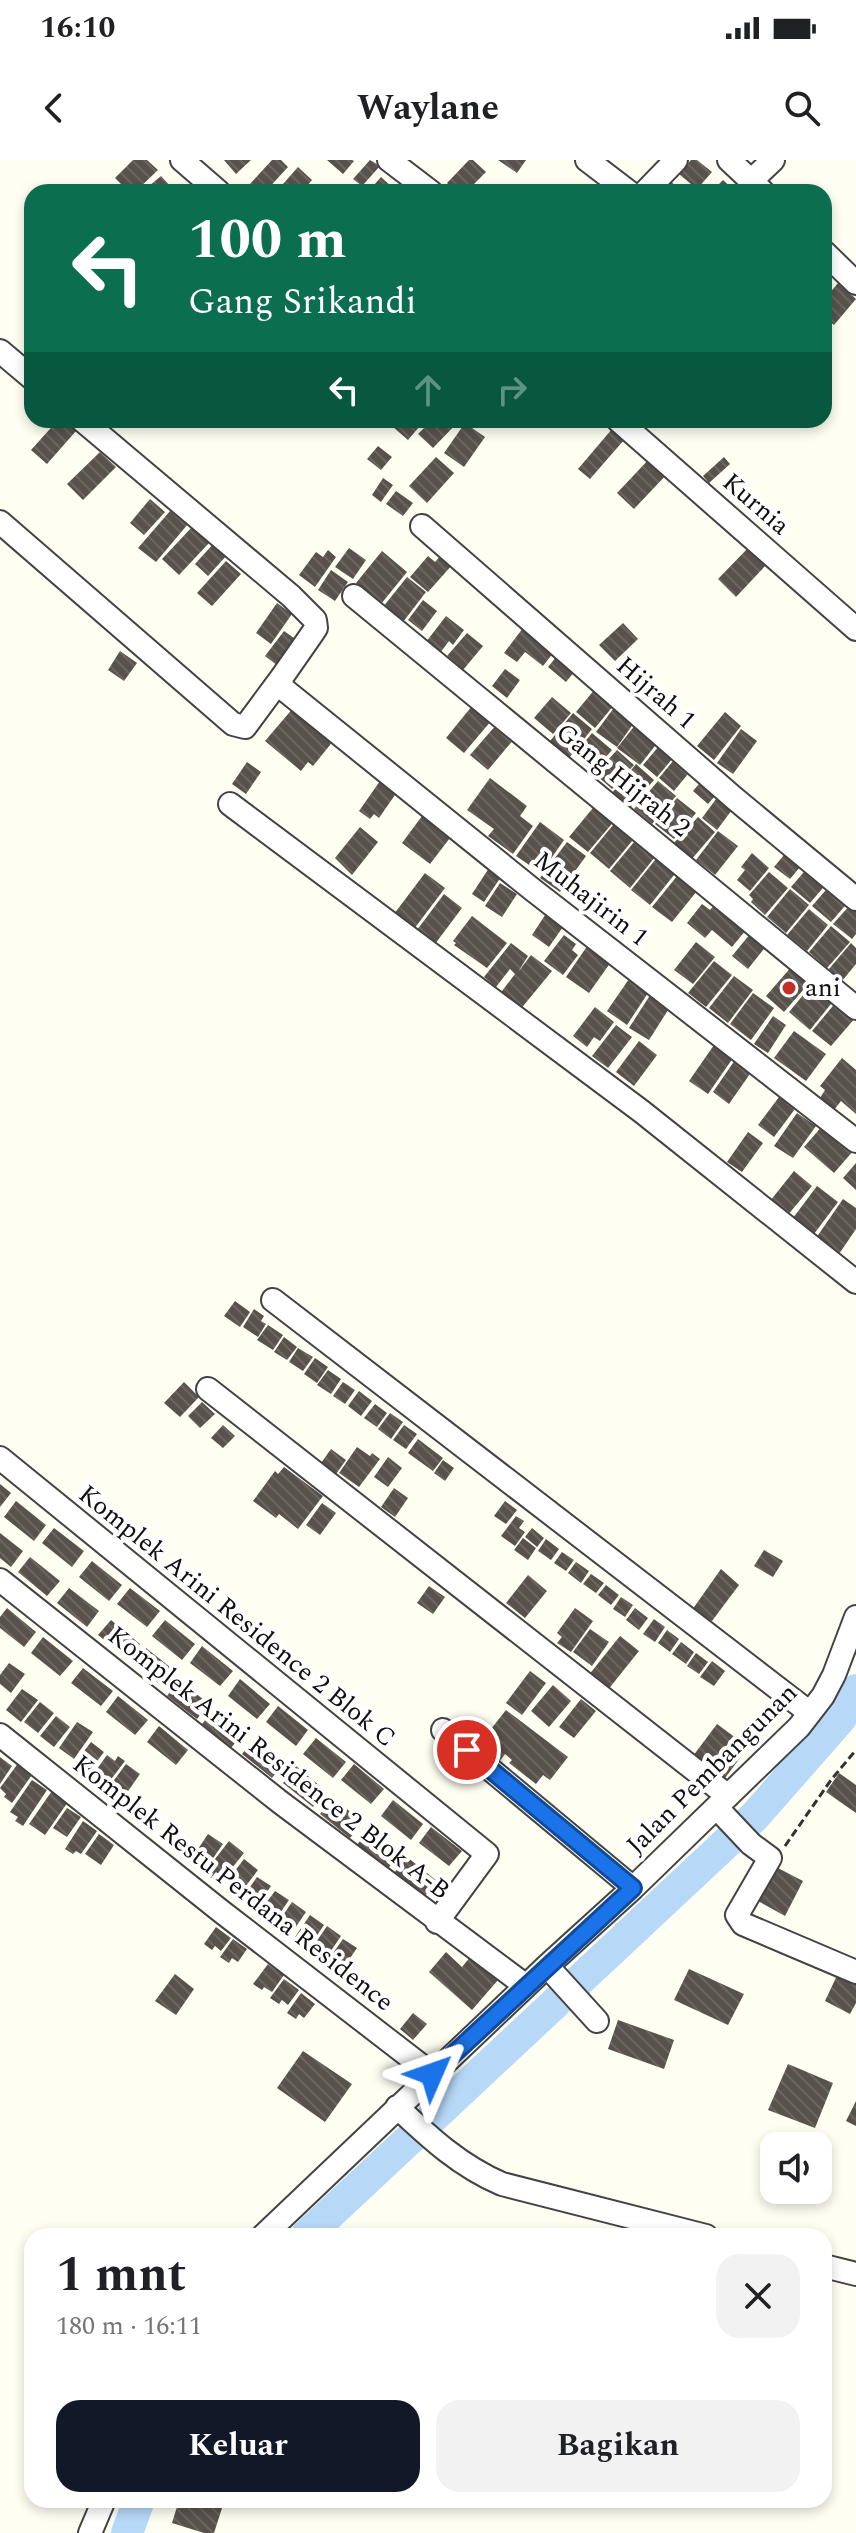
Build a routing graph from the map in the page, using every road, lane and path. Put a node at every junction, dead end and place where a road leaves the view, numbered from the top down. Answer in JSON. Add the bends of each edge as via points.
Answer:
{"nodes":[{"id":1,"x":182,"y":160,"type":"edge"},
{"id":2,"x":389,"y":160,"type":"edge"},
{"id":3,"x":587,"y":160,"type":"edge"},
{"id":4,"x":676,"y":160,"type":"edge"},
{"id":5,"x":729,"y":160,"type":"edge"},
{"id":6,"x":773,"y":160,"type":"edge"},
{"id":7,"x":210,"y":184,"type":"edge"},
{"id":8,"x":420,"y":184,"type":"edge"},
{"id":9,"x":618,"y":184,"type":"edge"},
{"id":10,"x":653,"y":184,"type":"edge"},
{"id":11,"x":755,"y":184,"type":"edge"},
{"id":12,"x":758,"y":184,"type":"edge"},
{"id":13,"x":832,"y":257,"type":"edge"},
{"id":14,"x":852,"y":271,"type":"edge"},
{"id":15,"x":0,"y":351,"type":"edge"},
{"id":16,"x":24,"y":371,"type":"edge"},
{"id":17,"x":91,"y":428,"type":"edge"},
{"id":18,"x":627,"y":428,"type":"edge"},
{"id":19,"x":0,"y":522,"type":"edge"},
{"id":20,"x":422,"y":526,"type":"dead end"},
{"id":21,"x":354,"y":596,"type":"dead end"},
{"id":22,"x":856,"y":629,"type":"edge"},
{"id":23,"x":282,"y":677,"type":"junction"},
{"id":24,"x":230,"y":804,"type":"dead end"},
{"id":25,"x":856,"y":899,"type":"edge"},
{"id":26,"x":856,"y":1008,"type":"edge"},
{"id":27,"x":856,"y":1141,"type":"edge"},
{"id":28,"x":856,"y":1282,"type":"edge"},
{"id":29,"x":273,"y":1300,"type":"dead end"},
{"id":30,"x":208,"y":1389,"type":"dead end"},
{"id":31,"x":0,"y":1458,"type":"edge"},
{"id":32,"x":0,"y":1580,"type":"edge"},
{"id":33,"x":856,"y":1617,"type":"edge"},
{"id":34,"x":810,"y":1713,"type":"junction"},
{"id":35,"x":443,"y":1730,"type":"dead end"},
{"id":36,"x":0,"y":1735,"type":"edge"},
{"id":37,"x":856,"y":1750,"type":"edge"},
{"id":38,"x":721,"y":1804,"type":"junction"},
{"id":39,"x":770,"y":1858,"type":"junction"},
{"id":40,"x":633,"y":1888,"type":"junction"},
{"id":41,"x":437,"y":1922,"type":"junction"},
{"id":42,"x":548,"y":1966,"type":"junction"},
{"id":43,"x":856,"y":1972,"type":"edge"},
{"id":44,"x":526,"y":1986,"type":"junction"},
{"id":45,"x":597,"y":2021,"type":"dead end"},
{"id":46,"x":432,"y":2074,"type":"junction"},
{"id":47,"x":402,"y":2111,"type":"junction"},
{"id":48,"x":272,"y":2228,"type":"edge"},
{"id":49,"x":675,"y":2228,"type":"edge"},
{"id":50,"x":832,"y":2268,"type":"edge"},
{"id":51,"x":856,"y":2274,"type":"edge"},
{"id":52,"x":101,"y":2508,"type":"edge"},
{"id":53,"x":90,"y":2533,"type":"edge"}],
"edges":[{"from":1,"to":7,"type":"street"},
{"from":2,"to":8,"type":"street"},
{"from":3,"to":9,"type":"street"},
{"from":4,"to":10,"type":"street"},
{"from":5,"to":11,"type":"street"},
{"from":6,"to":12,"type":"street"},
{"from":13,"to":14,"type":"street"},
{"from":15,"to":16,"type":"street"},
{"from":17,"to":23,"type":"street","via":[[311,615],[316,628]]},
{"from":18,"to":22,"type":"street","name":"Kurnia"},
{"from":19,"to":23,"type":"street","via":[[233,724],[245,727]]},
{"from":20,"to":25,"type":"street","name":"Hijrah 1"},
{"from":21,"to":26,"type":"street","name":"Gang Hijrah 2"},
{"from":23,"to":27,"type":"street","name":"Muhajirin 1","via":[[281,687]]},
{"from":24,"to":28,"type":"street","via":[[641,1111]]},
{"from":29,"to":34,"type":"street"},
{"from":30,"to":38,"type":"street"},
{"from":31,"to":41,"type":"street","name":"Komplek Arini Residence 2 Blok C","via":[[487,1854]]},
{"from":32,"to":41,"type":"street","name":"Komplek Arini Residence 2 Blok A-B"},
{"from":33,"to":34,"type":"street","name":"Jalan Pembangunan","via":[[834,1675]]},
{"from":34,"to":38,"type":"street","name":"Jalan Pembangunan"},
{"from":35,"to":40,"type":"street"},
{"from":36,"to":46,"type":"street","name":"Komplek Restu Perdana Residence"},
{"from":37,"to":39,"type":"path"},
{"from":38,"to":39,"type":"street","via":[[751,1844]]},
{"from":38,"to":40,"type":"street","name":"Jalan Pembangunan"},
{"from":39,"to":43,"type":"street","via":[[737,1915],[739,1920]]},
{"from":40,"to":42,"type":"street","name":"Jalan Pembangunan"},
{"from":41,"to":44,"type":"street","name":"Komplek Arini Residence 2 Blok A-B"},
{"from":42,"to":44,"type":"street","name":"Jalan Pembangunan"},
{"from":42,"to":45,"type":"street"},
{"from":44,"to":46,"type":"street","name":"Jalan Pembangunan"},
{"from":46,"to":47,"type":"street","name":"Jalan Pembangunan"},
{"from":47,"to":48,"type":"street","name":"Jalan Pembangunan"},
{"from":47,"to":49,"type":"street","via":[[438,2145],[502,2184]]},
{"from":50,"to":51,"type":"street"},
{"from":52,"to":53,"type":"street"}]}
